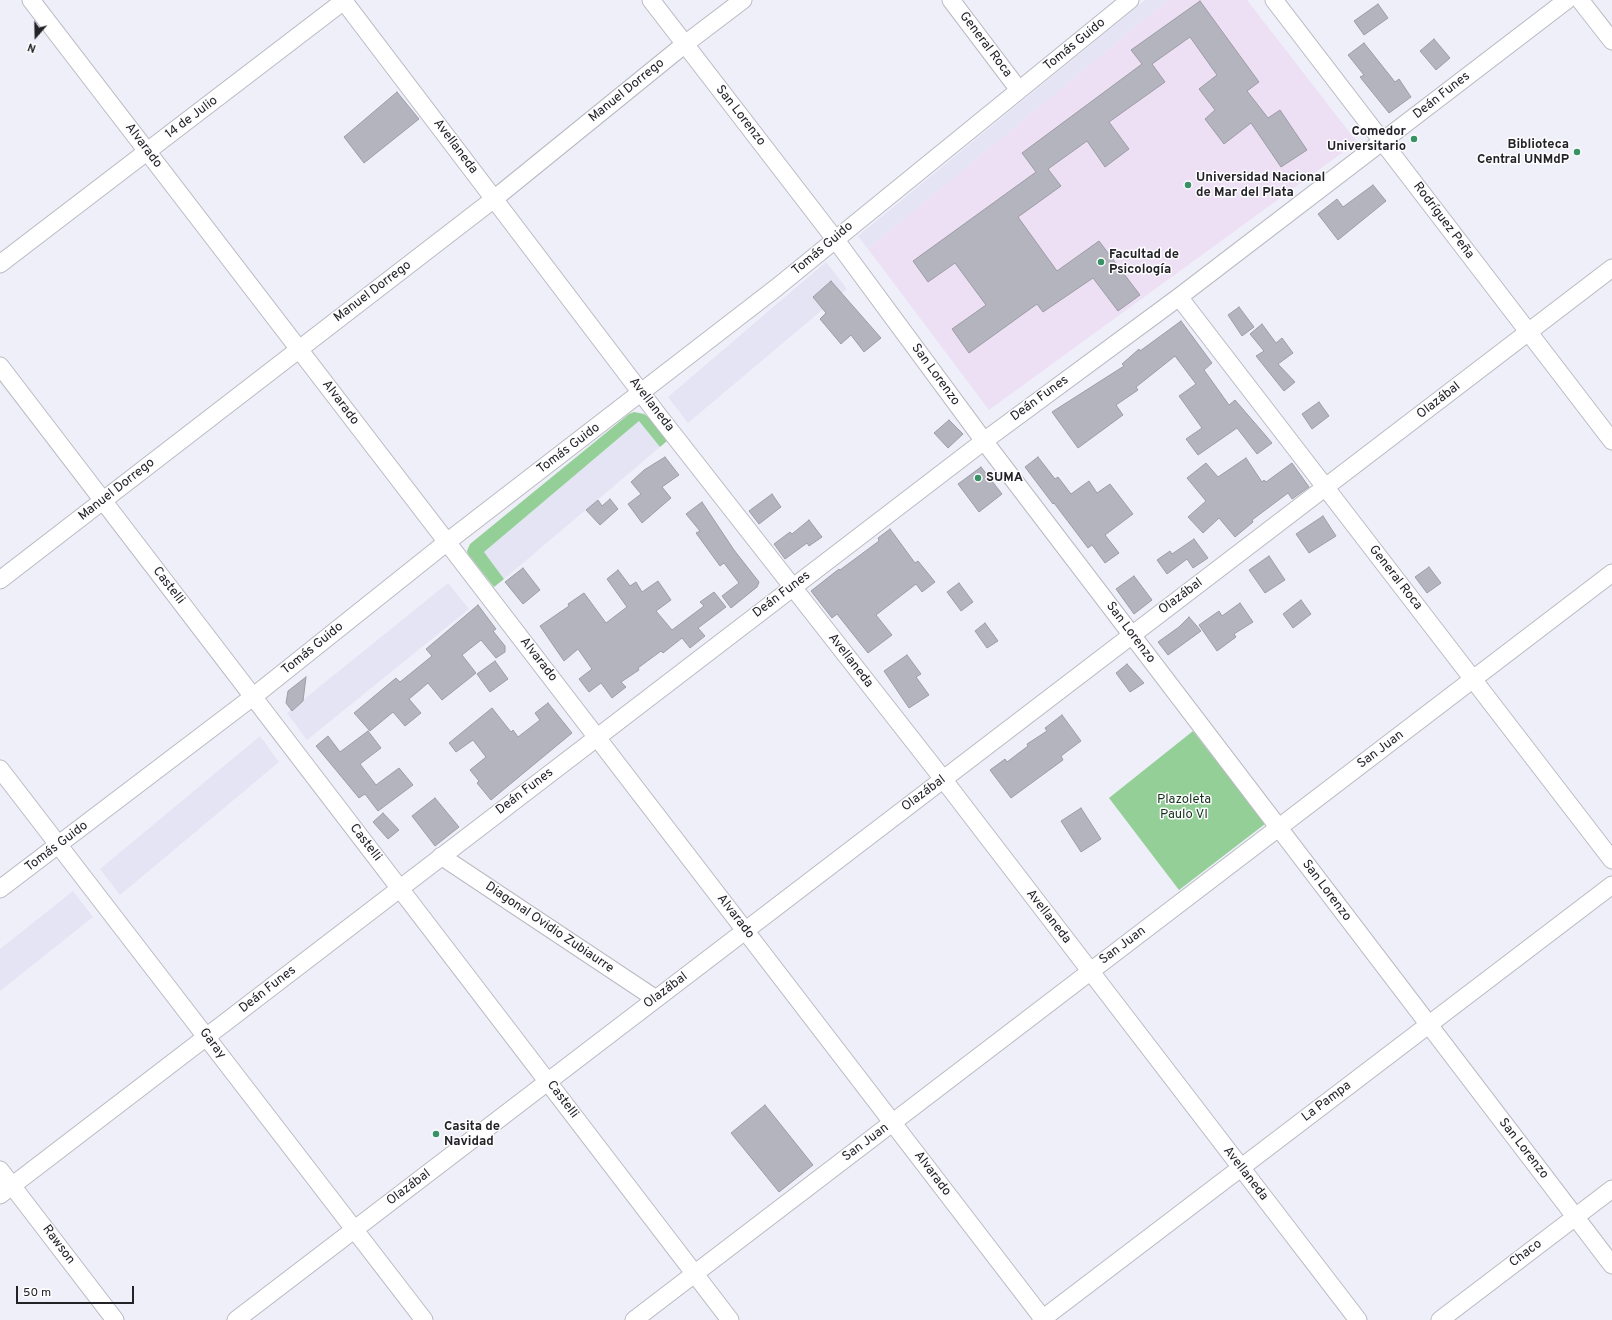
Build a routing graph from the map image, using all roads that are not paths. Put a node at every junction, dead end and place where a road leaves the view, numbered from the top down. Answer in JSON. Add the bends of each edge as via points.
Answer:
{"nodes":[{"id":1,"x":31,"y":0,"type":"edge"},
{"id":2,"x":344,"y":0,"type":"edge"},
{"id":3,"x":651,"y":0,"type":"edge"},
{"id":4,"x":743,"y":0,"type":"edge"},
{"id":5,"x":951,"y":0,"type":"edge"},
{"id":6,"x":1130,"y":0,"type":"edge"},
{"id":7,"x":1274,"y":0,"type":"edge"},
{"id":8,"x":1567,"y":0,"type":"edge"},
{"id":9,"x":1580,"y":0,"type":"edge"},
{"id":10,"x":1612,"y":41,"type":"edge"},
{"id":11,"x":685,"y":44,"type":"junction"},
{"id":12,"x":1019,"y":90,"type":"junction"},
{"id":13,"x":1383,"y":142,"type":"junction"},
{"id":14,"x":148,"y":151,"type":"junction"},
{"id":15,"x":494,"y":199,"type":"junction"},
{"id":16,"x":835,"y":239,"type":"junction"},
{"id":17,"x":0,"y":264,"type":"edge"},
{"id":18,"x":1612,"y":268,"type":"edge"},
{"id":19,"x":1179,"y":297,"type":"junction"},
{"id":20,"x":1528,"y":332,"type":"junction"},
{"id":21,"x":299,"y":349,"type":"junction"},
{"id":22,"x":0,"y":366,"type":"edge"},
{"id":23,"x":641,"y":393,"type":"junction"},
{"id":24,"x":984,"y":441,"type":"junction"},
{"id":25,"x":1612,"y":442,"type":"edge"},
{"id":26,"x":1326,"y":488,"type":"junction"},
{"id":27,"x":103,"y":500,"type":"junction"},
{"id":28,"x":447,"y":542,"type":"junction"},
{"id":29,"x":1612,"y":573,"type":"edge"},
{"id":30,"x":0,"y":580,"type":"edge"},
{"id":31,"x":792,"y":587,"type":"junction"},
{"id":32,"x":1132,"y":635,"type":"junction"},
{"id":33,"x":1473,"y":679,"type":"junction"},
{"id":34,"x":254,"y":696,"type":"junction"},
{"id":35,"x":597,"y":737,"type":"junction"},
{"id":36,"x":0,"y":769,"type":"edge"},
{"id":37,"x":943,"y":780,"type":"junction"},
{"id":38,"x":1278,"y":828,"type":"junction"},
{"id":39,"x":60,"y":845,"type":"junction"},
{"id":40,"x":441,"y":856,"type":"junction"},
{"id":41,"x":1612,"y":860,"type":"edge"},
{"id":42,"x":1612,"y":885,"type":"edge"},
{"id":43,"x":400,"y":888,"type":"junction"},
{"id":44,"x":0,"y":889,"type":"edge"},
{"id":45,"x":746,"y":930,"type":"junction"},
{"id":46,"x":1090,"y":972,"type":"junction"},
{"id":47,"x":656,"y":999,"type":"junction"},
{"id":48,"x":1428,"y":1025,"type":"junction"},
{"id":49,"x":207,"y":1036,"type":"junction"},
{"id":50,"x":548,"y":1081,"type":"junction"},
{"id":51,"x":893,"y":1122,"type":"junction"},
{"id":52,"x":1240,"y":1168,"type":"junction"},
{"id":53,"x":0,"y":1170,"type":"edge"},
{"id":54,"x":1612,"y":1189,"type":"edge"},
{"id":55,"x":6,"y":1190,"type":"edge"},
{"id":56,"x":1575,"y":1217,"type":"junction"},
{"id":57,"x":354,"y":1229,"type":"junction"},
{"id":58,"x":1612,"y":1265,"type":"edge"},
{"id":59,"x":695,"y":1274,"type":"junction"},
{"id":60,"x":115,"y":1320,"type":"edge"},
{"id":61,"x":236,"y":1320,"type":"edge"},
{"id":62,"x":424,"y":1320,"type":"edge"},
{"id":63,"x":634,"y":1320,"type":"edge"},
{"id":64,"x":730,"y":1320,"type":"edge"},
{"id":65,"x":1043,"y":1320,"type":"edge"},
{"id":66,"x":1358,"y":1320,"type":"edge"},
{"id":67,"x":1440,"y":1320,"type":"edge"}],
"edges":[{"from":1,"to":14,"type":"street","name":"Alvarado"},
{"from":2,"to":14,"type":"street","name":"14 de Julio"},
{"from":2,"to":15,"type":"street","name":"Avellaneda"},
{"from":3,"to":11,"type":"street","name":"San Lorenzo"},
{"from":4,"to":11,"type":"street","name":"Manuel Dorrego"},
{"from":5,"to":12,"type":"street","name":"General Roca"},
{"from":6,"to":12,"type":"street","name":"Tomás Guido"},
{"from":7,"to":13,"type":"street","name":"Rodríguez Peña"},
{"from":8,"to":13,"type":"street","name":"Deán Funes"},
{"from":9,"to":10,"type":"street"},
{"from":11,"to":15,"type":"street","name":"Manuel Dorrego"},
{"from":11,"to":16,"type":"street","name":"San Lorenzo"},
{"from":12,"to":16,"type":"street","name":"Tomás Guido"},
{"from":13,"to":19,"type":"street","name":"Deán Funes"},
{"from":13,"to":20,"type":"street","name":"Rodríguez Peña"},
{"from":14,"to":17,"type":"street","name":"14 de Julio"},
{"from":14,"to":21,"type":"street","name":"Alvarado"},
{"from":15,"to":21,"type":"street","name":"Manuel Dorrego"},
{"from":15,"to":23,"type":"street","name":"Avellaneda"},
{"from":16,"to":23,"type":"street","name":"Tomás Guido"},
{"from":16,"to":24,"type":"street","name":"San Lorenzo"},
{"from":18,"to":20,"type":"street","name":"Olazábal"},
{"from":19,"to":24,"type":"street","name":"Deán Funes"},
{"from":19,"to":26,"type":"street","name":"General Roca"},
{"from":20,"to":25,"type":"street","name":"Rodríguez Peña"},
{"from":20,"to":26,"type":"street","name":"Olazábal"},
{"from":21,"to":27,"type":"street","name":"Manuel Dorrego"},
{"from":21,"to":28,"type":"street","name":"Alvarado"},
{"from":22,"to":27,"type":"street","name":"Castelli"},
{"from":23,"to":28,"type":"street","name":"Tomás Guido"},
{"from":23,"to":31,"type":"street","name":"Avellaneda"},
{"from":24,"to":31,"type":"street","name":"Deán Funes"},
{"from":24,"to":32,"type":"street","name":"San Lorenzo"},
{"from":26,"to":32,"type":"street","name":"Olazábal"},
{"from":26,"to":33,"type":"street","name":"General Roca"},
{"from":27,"to":30,"type":"street","name":"Manuel Dorrego"},
{"from":27,"to":34,"type":"street","name":"Castelli"},
{"from":28,"to":34,"type":"street","name":"Tomás Guido"},
{"from":28,"to":35,"type":"street","name":"Alvarado"},
{"from":29,"to":33,"type":"street","name":"San Juan"},
{"from":31,"to":35,"type":"street","name":"Deán Funes"},
{"from":31,"to":37,"type":"street","name":"Avellaneda"},
{"from":32,"to":37,"type":"street","name":"Olazábal"},
{"from":32,"to":38,"type":"street","name":"San Lorenzo"},
{"from":33,"to":38,"type":"street","name":"San Juan"},
{"from":33,"to":41,"type":"street","name":"General Roca"},
{"from":34,"to":39,"type":"street","name":"Tomás Guido"},
{"from":34,"to":43,"type":"street","name":"Castelli"},
{"from":35,"to":40,"type":"street","name":"Deán Funes"},
{"from":35,"to":45,"type":"street","name":"Alvarado"},
{"from":36,"to":39,"type":"street","name":"Garay"},
{"from":37,"to":45,"type":"street","name":"Olazábal"},
{"from":37,"to":46,"type":"street","name":"Avellaneda"},
{"from":38,"to":46,"type":"street","name":"San Juan"},
{"from":38,"to":48,"type":"street","name":"San Lorenzo"},
{"from":39,"to":44,"type":"street","name":"Tomás Guido"},
{"from":39,"to":49,"type":"street","name":"Garay"},
{"from":40,"to":43,"type":"street","name":"Deán Funes"},
{"from":40,"to":47,"type":"street","name":"Diagonal Ovidio Zubiaurre"},
{"from":42,"to":48,"type":"street","name":"La Pampa"},
{"from":43,"to":49,"type":"street","name":"Deán Funes"},
{"from":43,"to":50,"type":"street","name":"Castelli"},
{"from":45,"to":47,"type":"street","name":"Olazábal"},
{"from":45,"to":51,"type":"street","name":"Alvarado"},
{"from":46,"to":51,"type":"street","name":"San Juan"},
{"from":46,"to":52,"type":"street","name":"Avellaneda"},
{"from":47,"to":50,"type":"street","name":"Olazábal"},
{"from":48,"to":52,"type":"street","name":"La Pampa"},
{"from":48,"to":56,"type":"street","name":"San Lorenzo"},
{"from":49,"to":55,"type":"street","name":"Deán Funes"},
{"from":49,"to":57,"type":"street","name":"Garay"},
{"from":50,"to":57,"type":"street","name":"Olazábal"},
{"from":50,"to":59,"type":"street","name":"Castelli"},
{"from":51,"to":59,"type":"street","name":"San Juan"},
{"from":51,"to":65,"type":"street","name":"Alvarado"},
{"from":52,"to":65,"type":"street","name":"La Pampa"},
{"from":52,"to":66,"type":"street","name":"Avellaneda"},
{"from":53,"to":55,"type":"street","name":"Rawson"},
{"from":54,"to":56,"type":"street","name":"Chaco"},
{"from":55,"to":60,"type":"street","name":"Rawson"},
{"from":56,"to":58,"type":"street","name":"San Lorenzo"},
{"from":56,"to":67,"type":"street","name":"Chaco"},
{"from":57,"to":61,"type":"street","name":"Olazábal"},
{"from":57,"to":62,"type":"street","name":"Garay"},
{"from":59,"to":63,"type":"street","name":"San Juan"},
{"from":59,"to":64,"type":"street","name":"Castelli"}]}
